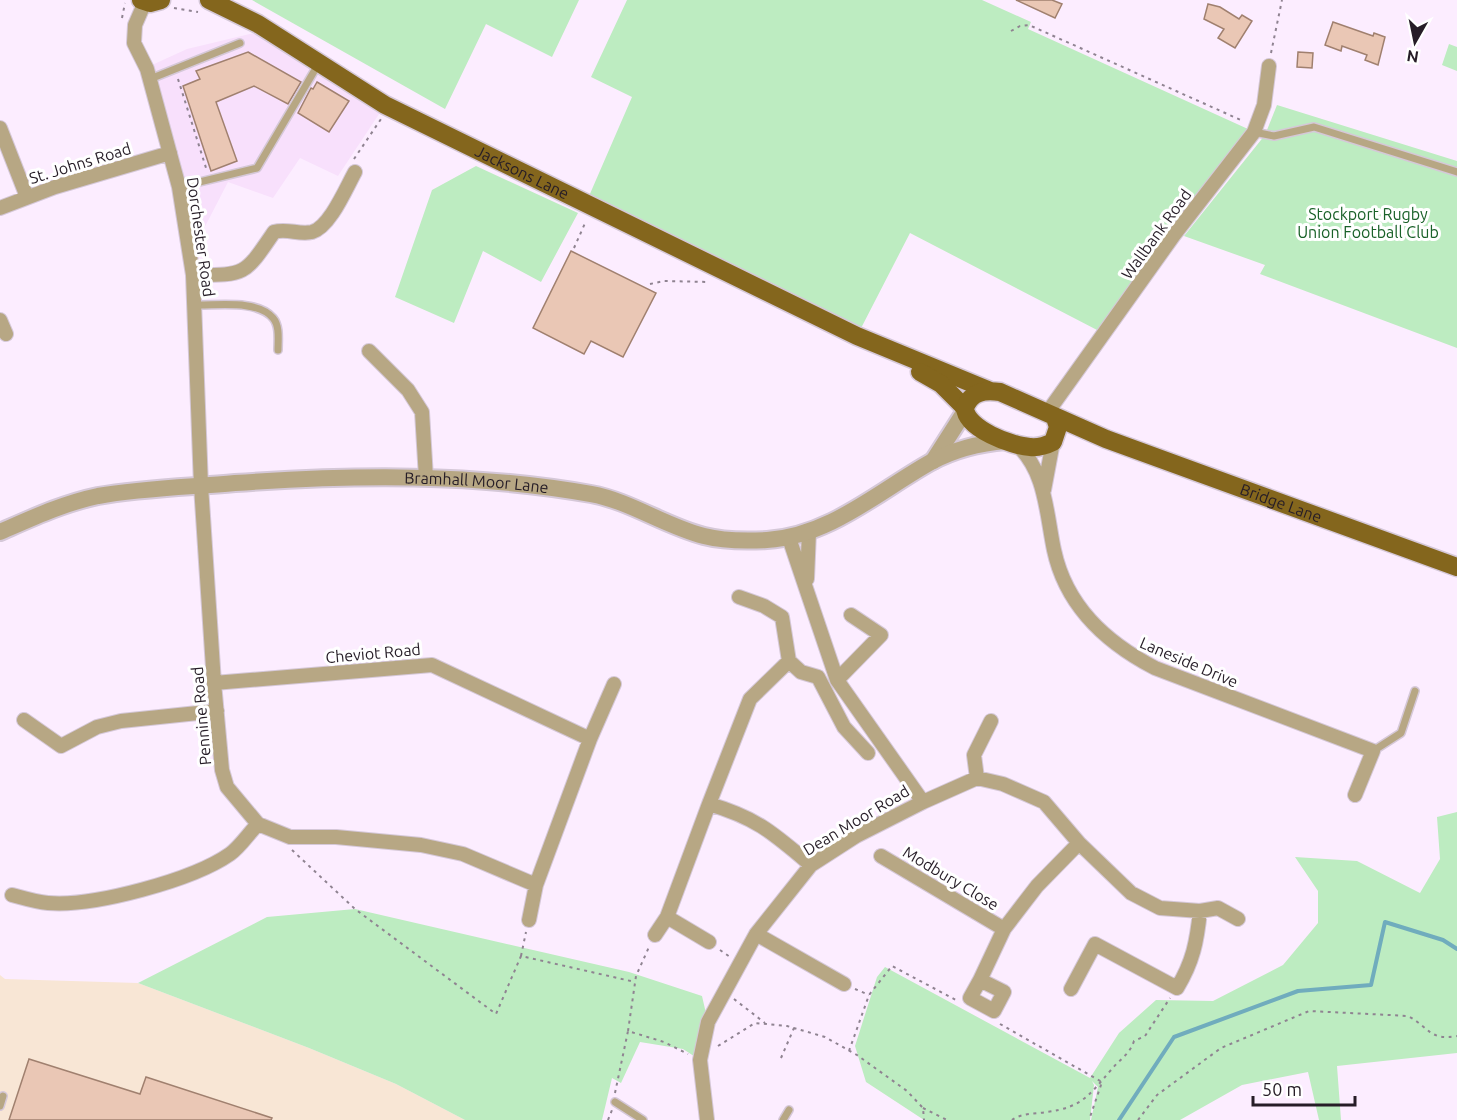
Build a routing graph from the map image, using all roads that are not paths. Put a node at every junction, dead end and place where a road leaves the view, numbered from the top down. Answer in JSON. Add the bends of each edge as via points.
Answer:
{"nodes":[{"id":1,"x":154,"y":2,"type":"edge"},
{"id":2,"x":208,"y":7,"type":"edge"},
{"id":3,"x":240,"y":43,"type":"dead end"},
{"id":4,"x":319,"y":63,"type":"junction"},
{"id":5,"x":1269,"y":66,"type":"road end"},
{"id":6,"x":150,"y":79,"type":"junction"},
{"id":7,"x":0,"y":128,"type":"edge"},
{"id":8,"x":1256,"y":130,"type":"junction"},
{"id":9,"x":170,"y":153,"type":"junction"},
{"id":10,"x":355,"y":172,"type":"road end"},
{"id":11,"x":1457,"y":172,"type":"edge"},
{"id":12,"x":179,"y":187,"type":"junction"},
{"id":13,"x":27,"y":196,"type":"junction"},
{"id":14,"x":0,"y":208,"type":"edge"},
{"id":15,"x":193,"y":274,"type":"junction"},
{"id":16,"x":194,"y":305,"type":"junction"},
{"id":17,"x":0,"y":320,"type":"edge"},
{"id":18,"x":846,"y":330,"type":"junction"},
{"id":19,"x":6,"y":334,"type":"dead end"},
{"id":20,"x":278,"y":350,"type":"dead end"},
{"id":21,"x":369,"y":351,"type":"dead end"},
{"id":22,"x":988,"y":390,"type":"junction"},
{"id":23,"x":965,"y":410,"type":"junction"},
{"id":24,"x":1051,"y":415,"type":"junction"},
{"id":25,"x":1106,"y":439,"type":"junction"},
{"id":26,"x":1054,"y":440,"type":"junction"},
{"id":27,"x":1012,"y":442,"type":"junction"},
{"id":28,"x":933,"y":461,"type":"junction"},
{"id":29,"x":426,"y":478,"type":"junction"},
{"id":30,"x":201,"y":486,"type":"junction"},
{"id":31,"x":1044,"y":490,"type":"junction"},
{"id":32,"x":0,"y":532,"type":"edge"},
{"id":33,"x":809,"y":532,"type":"junction"},
{"id":34,"x":789,"y":538,"type":"junction"},
{"id":35,"x":1457,"y":567,"type":"edge"},
{"id":36,"x":806,"y":584,"type":"junction"},
{"id":37,"x":739,"y":597,"type":"dead end"},
{"id":38,"x":850,"y":615,"type":"dead end"},
{"id":39,"x":789,"y":660,"type":"junction"},
{"id":40,"x":837,"y":680,"type":"junction"},
{"id":41,"x":214,"y":683,"type":"junction"},
{"id":42,"x":614,"y":684,"type":"dead end"},
{"id":43,"x":1415,"y":691,"type":"dead end"},
{"id":44,"x":217,"y":711,"type":"junction"},
{"id":45,"x":24,"y":720,"type":"dead end"},
{"id":46,"x":991,"y":721,"type":"dead end"},
{"id":47,"x":590,"y":739,"type":"junction"},
{"id":48,"x":1373,"y":751,"type":"junction"},
{"id":49,"x":868,"y":753,"type":"dead end"},
{"id":50,"x":977,"y":778,"type":"junction"},
{"id":51,"x":1355,"y":795,"type":"dead end"},
{"id":52,"x":923,"y":802,"type":"junction"},
{"id":53,"x":709,"y":804,"type":"junction"},
{"id":54,"x":264,"y":827,"type":"junction"},
{"id":55,"x":1079,"y":843,"type":"junction"},
{"id":56,"x":882,"y":856,"type":"dead end"},
{"id":57,"x":811,"y":865,"type":"junction"},
{"id":58,"x":536,"y":885,"type":"junction"},
{"id":59,"x":12,"y":895,"type":"dead end"},
{"id":60,"x":1200,"y":911,"type":"junction"},
{"id":61,"x":667,"y":917,"type":"junction"},
{"id":62,"x":1238,"y":919,"type":"dead end"},
{"id":63,"x":529,"y":920,"type":"road end"},
{"id":64,"x":1004,"y":929,"type":"junction"},
{"id":65,"x":756,"y":934,"type":"junction"},
{"id":66,"x":655,"y":935,"type":"road end"},
{"id":67,"x":709,"y":942,"type":"road end"},
{"id":68,"x":980,"y":980,"type":"dead end"},
{"id":69,"x":843,"y":984,"type":"dead end"},
{"id":70,"x":1071,"y":989,"type":"dead end"},
{"id":71,"x":3,"y":1096,"type":"dead end"},
{"id":72,"x":615,"y":1102,"type":"road end"},
{"id":73,"x":0,"y":1106,"type":"edge"},
{"id":74,"x":789,"y":1110,"type":"dead end"},
{"id":75,"x":643,"y":1120,"type":"edge"},
{"id":76,"x":707,"y":1120,"type":"edge"},
{"id":77,"x":783,"y":1120,"type":"edge"}],
"edges":[{"from":1,"to":6,"type":"street","name":"Dorchester Road","via":[[135,26],[134,43]]},
{"from":2,"to":4,"type":"main road","name":"Jacksons Lane","via":[[258,24]]},
{"from":3,"to":6,"type":"lane"},
{"from":4,"to":12,"type":"lane","via":[[257,168]]},
{"from":4,"to":18,"type":"main road","name":"Jacksons Lane","via":[[389,106]]},
{"from":5,"to":8,"type":"street","name":"Wallbank Road"},
{"from":6,"to":9,"type":"street","name":"Dorchester Road"},
{"from":7,"to":13,"type":"street"},
{"from":8,"to":11,"type":"lane","via":[[1274,136],[1314,127]]},
{"from":8,"to":24,"type":"street","name":"Wallbank Road","via":[[1174,235]]},
{"from":9,"to":12,"type":"street","name":"Dorchester Road"},
{"from":9,"to":13,"type":"street","name":"St. Johns Road"},
{"from":10,"to":15,"type":"street","via":[[326,223],[312,232],[274,232],[248,269],[235,275]]},
{"from":12,"to":15,"type":"street","name":"Dorchester Road"},
{"from":13,"to":14,"type":"street","name":"St. Johns Road"},
{"from":15,"to":16,"type":"street","name":"Dorchester Road"},
{"from":16,"to":20,"type":"lane","via":[[262,310],[274,319]]},
{"from":16,"to":30,"type":"street","name":"Dorchester Road"},
{"from":17,"to":19,"type":"street"},
{"from":18,"to":22,"type":"main road","name":"Jacksons Lane"},
{"from":18,"to":23,"type":"main road","name":"Jacksons Lane","via":[[940,384]]},
{"from":21,"to":29,"type":"street","via":[[408,390],[422,412]]},
{"from":22,"to":23,"type":"main road","via":[[976,393]]},
{"from":22,"to":24,"type":"main road","name":"Jacksons Lane"},
{"from":23,"to":27,"type":"main road","name":"Jacksons Lane","via":[[970,421],[982,431]]},
{"from":23,"to":28,"type":"street","name":"Bramhall Moor Lane"},
{"from":24,"to":25,"type":"main road","name":"Bridge Lane"},
{"from":24,"to":26,"type":"main road","via":[[1058,427]]},
{"from":25,"to":26,"type":"main road","name":"Bridge Lane"},
{"from":25,"to":35,"type":"main road","name":"Bridge Lane"},
{"from":26,"to":27,"type":"main road","name":"Bridge Lane","via":[[1043,447]]},
{"from":26,"to":31,"type":"street","name":"Laneside Drive"},
{"from":27,"to":28,"type":"street","name":"Bramhall Moor Lane","via":[[979,443]]},
{"from":27,"to":31,"type":"street","name":"Laneside Drive","via":[[1028,454]]},
{"from":28,"to":33,"type":"street","name":"Bramhall Moor Lane","via":[[865,505]]},
{"from":29,"to":30,"type":"street","name":"Bramhall Moor Lane","via":[[336,476]]},
{"from":29,"to":34,"type":"street","name":"Bramhall Moor Lane","via":[[595,495],[706,537]]},
{"from":30,"to":32,"type":"street","name":"Bramhall Moor Lane","via":[[98,496],[59,507]]},
{"from":30,"to":41,"type":"street","name":"Pennine Road"},
{"from":31,"to":48,"type":"street","name":"Laneside Drive","via":[[1054,552],[1065,585],[1098,630],[1124,652],[1155,668]]},
{"from":33,"to":34,"type":"street","name":"Bramhall Moor Lane"},
{"from":33,"to":36,"type":"street","name":"Dean Moor Road"},
{"from":34,"to":36,"type":"street","name":"Dean Moor Road"},
{"from":36,"to":40,"type":"street","name":"Dean Moor Road"},
{"from":37,"to":39,"type":"street","via":[[782,618]]},
{"from":38,"to":40,"type":"street","via":[[880,635]]},
{"from":39,"to":49,"type":"street","via":[[801,672],[818,677],[844,727]]},
{"from":39,"to":53,"type":"street","via":[[750,699]]},
{"from":40,"to":52,"type":"street","name":"Dean Moor Road"},
{"from":41,"to":44,"type":"street","name":"Pennine Road"},
{"from":41,"to":47,"type":"street","name":"Cheviot Road","via":[[432,665]]},
{"from":42,"to":47,"type":"street"},
{"from":43,"to":48,"type":"lane","via":[[1401,733]]},
{"from":44,"to":45,"type":"street","via":[[121,721],[97,727],[61,746]]},
{"from":44,"to":54,"type":"street","name":"Pennine Road","via":[[227,787]]},
{"from":46,"to":50,"type":"street","via":[[974,755]]},
{"from":47,"to":58,"type":"street"},
{"from":48,"to":51,"type":"street"},
{"from":50,"to":52,"type":"street"},
{"from":50,"to":55,"type":"street","via":[[1003,784],[1044,802]]},
{"from":52,"to":57,"type":"street","name":"Dean Moor Road","via":[[856,836]]},
{"from":53,"to":57,"type":"street","via":[[743,814]]},
{"from":53,"to":61,"type":"street"},
{"from":54,"to":58,"type":"street","via":[[291,837],[421,845],[464,854]]},
{"from":54,"to":59,"type":"street","via":[[231,854],[200,871],[147,888],[89,900],[49,903]]},
{"from":55,"to":60,"type":"street","via":[[1131,892],[1161,908]]},
{"from":55,"to":64,"type":"street","via":[[1037,886]]},
{"from":56,"to":64,"type":"street","name":"Modbury Close"},
{"from":57,"to":65,"type":"street","name":"Dean Moor Road"},
{"from":58,"to":63,"type":"street"},
{"from":60,"to":62,"type":"street","via":[[1218,908]]},
{"from":60,"to":70,"type":"street","via":[[1196,948],[1189,970],[1177,988],[1095,944]]},
{"from":61,"to":66,"type":"street"},
{"from":61,"to":67,"type":"street"},
{"from":64,"to":68,"type":"street"},
{"from":65,"to":69,"type":"street"},
{"from":65,"to":76,"type":"street","name":"Dean Moor Road","via":[[708,1022],[700,1060]]},
{"from":71,"to":73,"type":"lane"},
{"from":72,"to":75,"type":"lane"},
{"from":74,"to":77,"type":"lane"}]}
